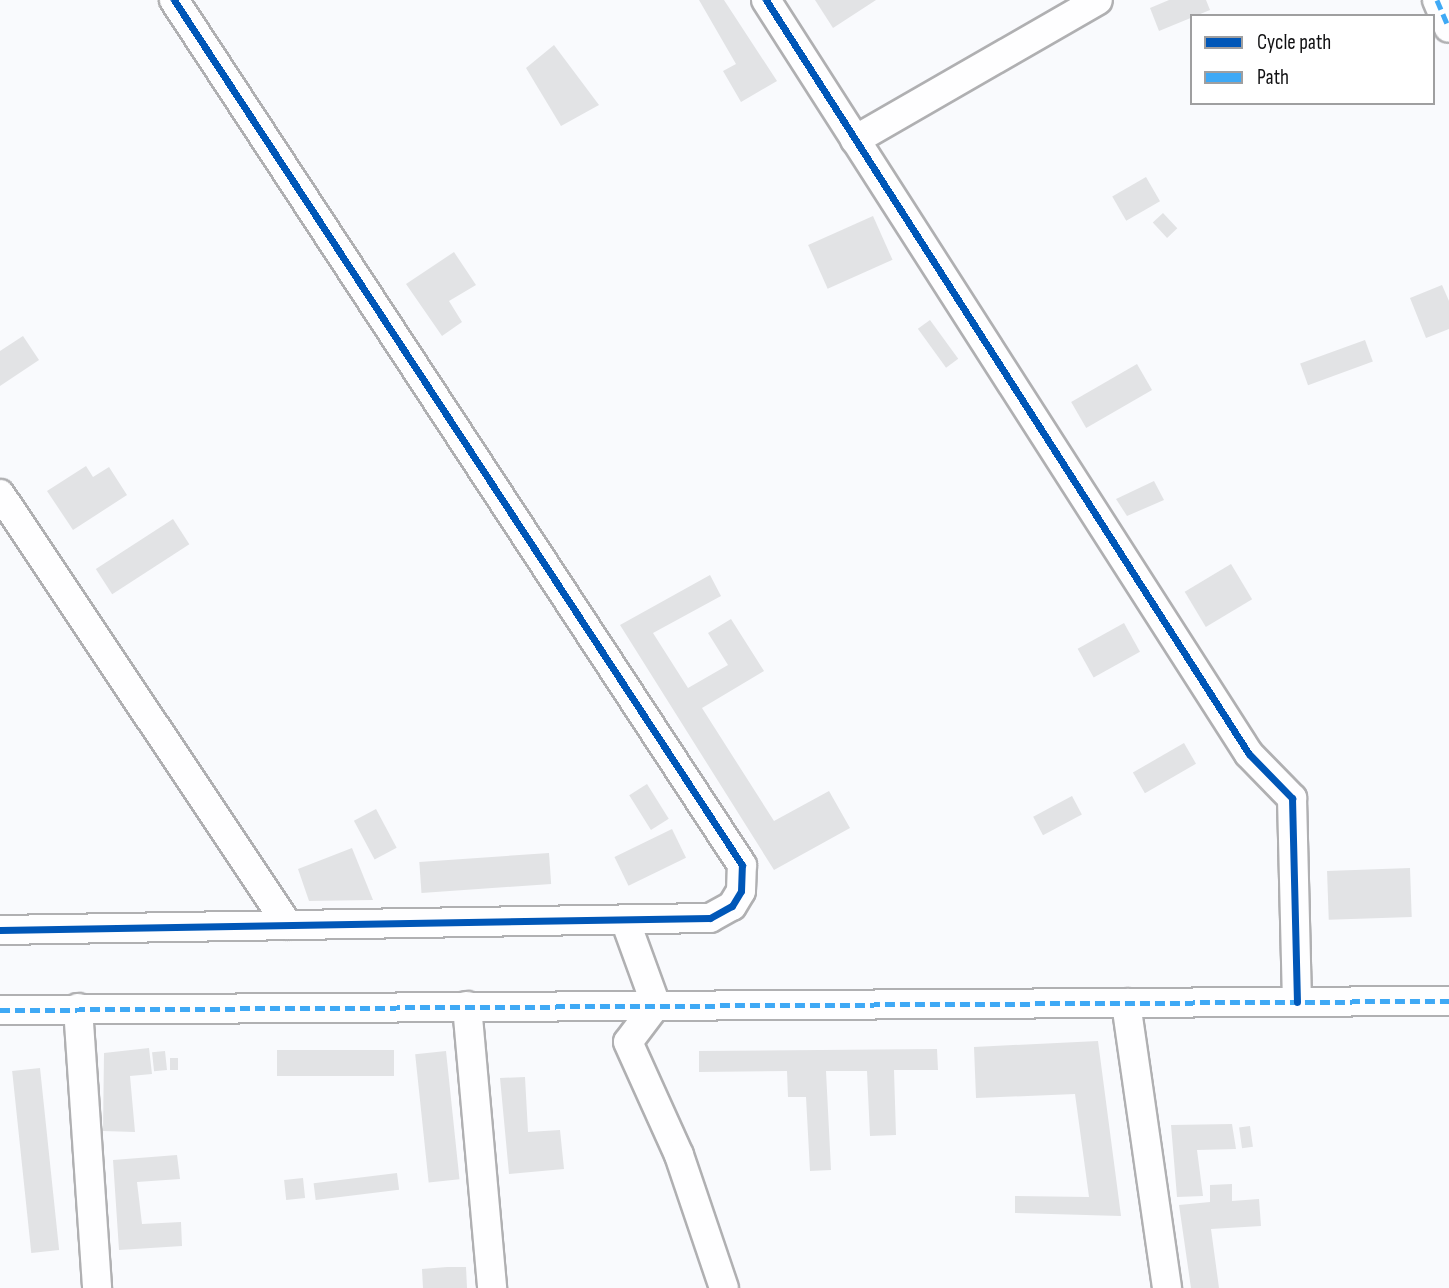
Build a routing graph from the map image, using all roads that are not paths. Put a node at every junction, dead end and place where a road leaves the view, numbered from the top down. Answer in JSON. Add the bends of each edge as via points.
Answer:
{"nodes":[{"id":1,"x":174,"y":0,"type":"edge"},
{"id":2,"x":766,"y":0,"type":"edge"},
{"id":3,"x":1098,"y":0,"type":"edge"},
{"id":4,"x":1437,"y":0,"type":"edge"},
{"id":5,"x":1449,"y":28,"type":"edge"},
{"id":6,"x":855,"y":141,"type":"junction"},
{"id":7,"x":0,"y":494,"type":"edge"},
{"id":8,"x":625,"y":920,"type":"junction"},
{"id":9,"x":288,"y":925,"type":"junction"},
{"id":10,"x":0,"y":930,"type":"edge"},
{"id":11,"x":1449,"y":1001,"type":"edge"},
{"id":12,"x":1297,"y":1002,"type":"junction"},
{"id":13,"x":1126,"y":1003,"type":"junction"},
{"id":14,"x":656,"y":1005,"type":"junction"},
{"id":15,"x":467,"y":1006,"type":"junction"},
{"id":16,"x":78,"y":1008,"type":"junction"},
{"id":17,"x":0,"y":1010,"type":"edge"},
{"id":18,"x":97,"y":1288,"type":"edge"},
{"id":19,"x":492,"y":1288,"type":"edge"},
{"id":20,"x":724,"y":1288,"type":"edge"},
{"id":21,"x":1167,"y":1288,"type":"edge"}],
"edges":[{"from":1,"to":8,"type":"street","via":[[742,865],[741,891],[732,906],[709,918]]},
{"from":2,"to":6,"type":"street"},
{"from":3,"to":6,"type":"street"},
{"from":4,"to":5,"type":"street"},
{"from":6,"to":12,"type":"street","via":[[1250,754],[1292,798]]},
{"from":7,"to":9,"type":"street"},
{"from":8,"to":9,"type":"street"},
{"from":8,"to":14,"type":"street"},
{"from":9,"to":10,"type":"street"},
{"from":11,"to":12,"type":"street"},
{"from":12,"to":13,"type":"street"},
{"from":13,"to":14,"type":"street"},
{"from":13,"to":21,"type":"street"},
{"from":14,"to":15,"type":"street"},
{"from":14,"to":20,"type":"street","via":[[628,1042],[679,1155]]},
{"from":15,"to":16,"type":"street"},
{"from":15,"to":19,"type":"street"},
{"from":16,"to":17,"type":"street"},
{"from":16,"to":18,"type":"street"}]}
